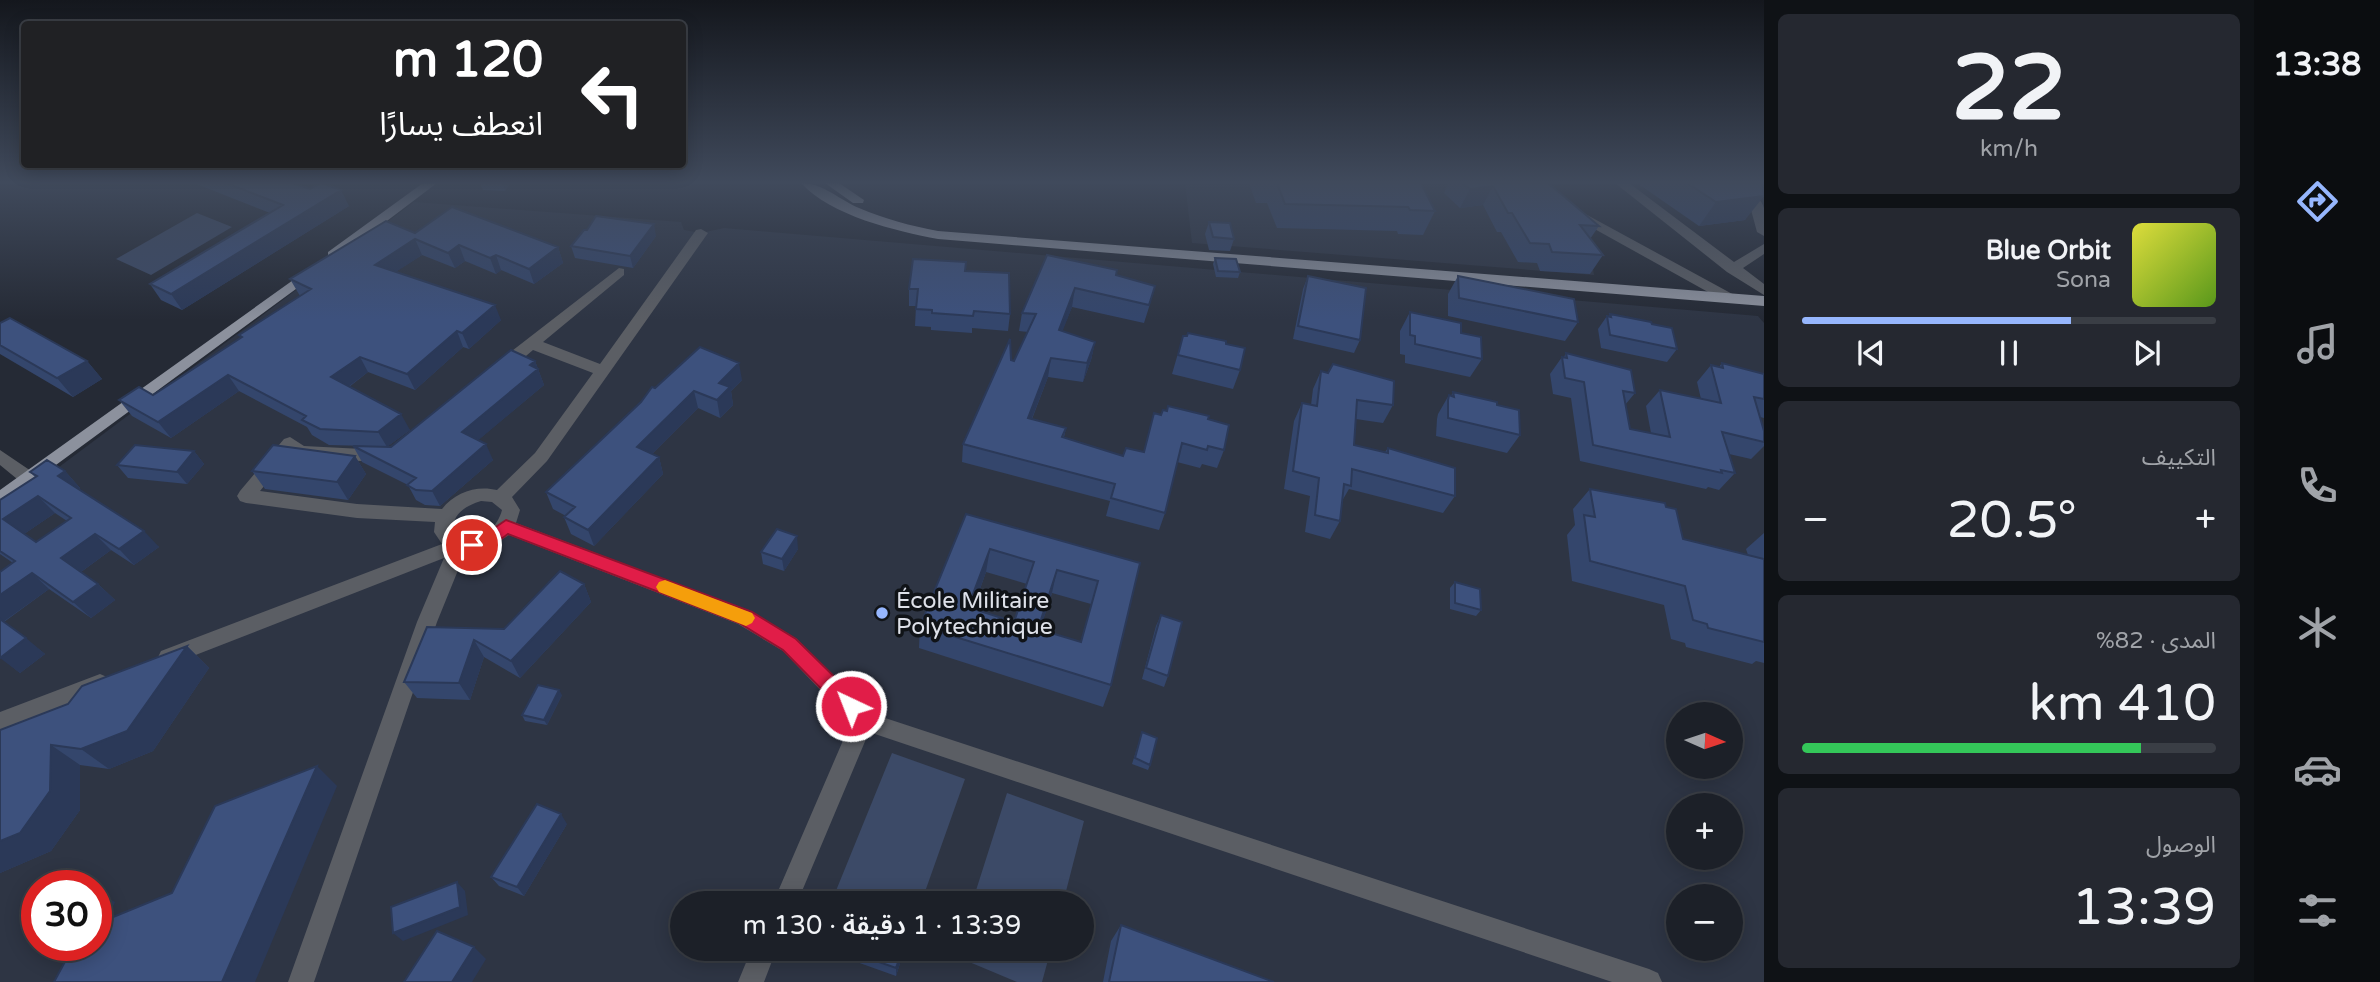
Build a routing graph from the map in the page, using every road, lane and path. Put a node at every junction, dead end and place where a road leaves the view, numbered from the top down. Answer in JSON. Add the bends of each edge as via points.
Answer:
{"nodes":[{"id":1,"x":369,"y":229,"type":"edge"},
{"id":2,"x":909,"y":229,"type":"edge"},
{"id":3,"x":944,"y":229,"type":"edge"},
{"id":4,"x":1605,"y":229,"type":"edge"},
{"id":5,"x":1680,"y":229,"type":"edge"},
{"id":6,"x":701,"y":233,"type":"dead end"},
{"id":7,"x":985,"y":238,"type":"junction"},
{"id":8,"x":1764,"y":248,"type":"edge"},
{"id":9,"x":1731,"y":268,"type":"junction"},
{"id":10,"x":619,"y":272,"type":"dead end"},
{"id":11,"x":1746,"y":278,"type":"junction"},
{"id":12,"x":1764,"y":279,"type":"edge"},
{"id":13,"x":1764,"y":291,"type":"edge"},
{"id":14,"x":1731,"y":299,"type":"junction"},
{"id":15,"x":1764,"y":301,"type":"edge"},
{"id":16,"x":531,"y":343,"type":"junction"},
{"id":17,"x":601,"y":370,"type":"junction"},
{"id":18,"x":488,"y":378,"type":"edge"},
{"id":19,"x":403,"y":448,"type":"edge"},
{"id":20,"x":0,"y":456,"type":"edge"},
{"id":21,"x":29,"y":478,"type":"junction"},
{"id":22,"x":501,"y":497,"type":"junction"},
{"id":23,"x":0,"y":499,"type":"edge"},
{"id":24,"x":445,"y":516,"type":"junction"},
{"id":25,"x":506,"y":526,"type":"junction"},
{"id":26,"x":459,"y":545,"type":"junction"},
{"id":27,"x":153,"y":663,"type":"edge"},
{"id":28,"x":115,"y":678,"type":"edge"},
{"id":29,"x":863,"y":720,"type":"junction"},
{"id":30,"x":0,"y":722,"type":"edge"},
{"id":31,"x":790,"y":891,"type":"edge"},
{"id":32,"x":760,"y":961,"type":"edge"},
{"id":33,"x":301,"y":982,"type":"edge"},
{"id":34,"x":751,"y":982,"type":"edge"},
{"id":35,"x":1649,"y":982,"type":"edge"}],
"edges":[{"from":1,"to":21,"type":"main road"},
{"from":2,"to":7,"type":"main road"},
{"from":3,"to":7,"type":"main road"},
{"from":4,"to":14,"type":"street"},
{"from":5,"to":9,"type":"street"},
{"from":6,"to":17,"type":"street"},
{"from":7,"to":14,"type":"main road"},
{"from":8,"to":9,"type":"street"},
{"from":9,"to":11,"type":"street"},
{"from":10,"to":16,"type":"street"},
{"from":11,"to":12,"type":"street"},
{"from":11,"to":13,"type":"street"},
{"from":14,"to":15,"type":"main road"},
{"from":16,"to":17,"type":"street"},
{"from":16,"to":18,"type":"street"},
{"from":17,"to":22,"type":"street","via":[[541,457]]},
{"from":19,"to":24,"type":"street","via":[[392,456],[300,452],[290,443],[246,496],[357,511]]},
{"from":20,"to":21,"type":"street"},
{"from":21,"to":23,"type":"main road"},
{"from":22,"to":24,"type":"street","via":[[471,496]]},
{"from":22,"to":25,"type":"street","via":[[511,510]]},
{"from":24,"to":26,"type":"street","via":[[443,532]]},
{"from":25,"to":26,"type":"street","via":[[485,542]]},
{"from":25,"to":29,"type":"street","via":[[745,618],[790,645]]},
{"from":26,"to":27,"type":"street"},
{"from":26,"to":33,"type":"street","via":[[427,622]]},
{"from":28,"to":30,"type":"street"},
{"from":29,"to":31,"type":"street"},
{"from":29,"to":35,"type":"street"},
{"from":32,"to":34,"type":"street"}]}
